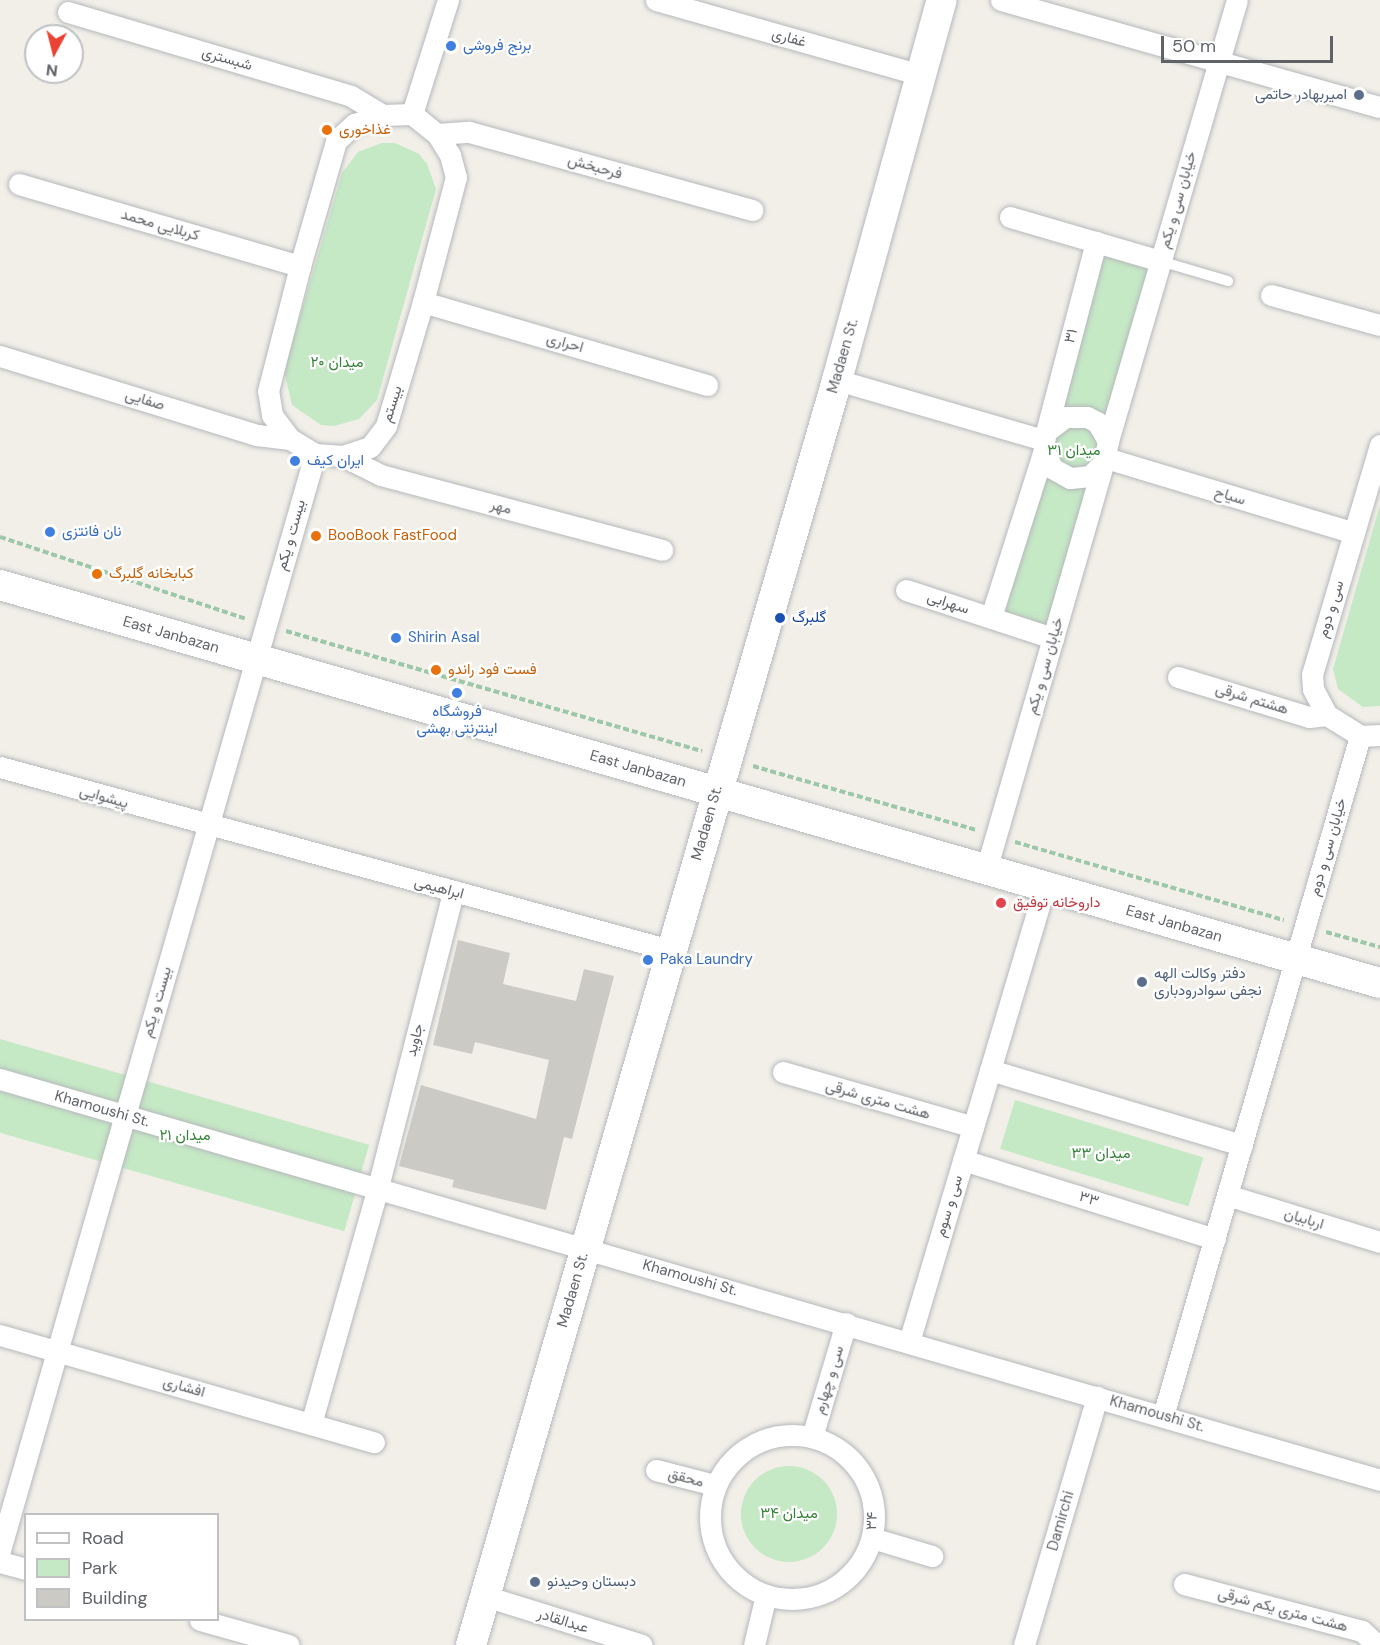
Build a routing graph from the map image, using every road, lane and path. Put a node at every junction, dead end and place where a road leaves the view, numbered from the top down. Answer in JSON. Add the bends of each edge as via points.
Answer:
{"nodes":[{"id":1,"x":448,"y":0,"type":"edge"},
{"id":2,"x":657,"y":0,"type":"edge"},
{"id":3,"x":942,"y":0,"type":"edge"},
{"id":4,"x":1001,"y":0,"type":"edge"},
{"id":5,"x":1237,"y":0,"type":"edge"},
{"id":6,"x":68,"y":12,"type":"dead end"},
{"id":7,"x":1218,"y":62,"type":"junction"},
{"id":8,"x":921,"y":75,"type":"junction"},
{"id":9,"x":1380,"y":107,"type":"edge"},
{"id":10,"x":412,"y":114,"type":"junction"},
{"id":11,"x":383,"y":115,"type":"junction"},
{"id":12,"x":436,"y":134,"type":"junction"},
{"id":13,"x":19,"y":184,"type":"dead end"},
{"id":14,"x":752,"y":210,"type":"dead end"},
{"id":15,"x":1010,"y":217,"type":"dead end"},
{"id":16,"x":1096,"y":242,"type":"junction"},
{"id":17,"x":1161,"y":261,"type":"junction"},
{"id":18,"x":300,"y":266,"type":"junction"},
{"id":19,"x":1228,"y":281,"type":"dead end"},
{"id":20,"x":1271,"y":295,"type":"dead end"},
{"id":21,"x":423,"y":302,"type":"junction"},
{"id":22,"x":1380,"y":325,"type":"edge"},
{"id":23,"x":0,"y":356,"type":"edge"},
{"id":24,"x":837,"y":380,"type":"junction"},
{"id":25,"x":707,"y":384,"type":"dead end"},
{"id":26,"x":290,"y":439,"type":"junction"},
{"id":27,"x":1046,"y":440,"type":"junction"},
{"id":28,"x":1380,"y":445,"type":"edge"},
{"id":29,"x":315,"y":454,"type":"junction"},
{"id":30,"x":1106,"y":454,"type":"junction"},
{"id":31,"x":343,"y":456,"type":"junction"},
{"id":32,"x":1354,"y":533,"type":"junction"},
{"id":33,"x":0,"y":537,"type":"edge"},
{"id":34,"x":662,"y":550,"type":"dead end"},
{"id":35,"x":0,"y":585,"type":"edge"},
{"id":36,"x":906,"y":590,"type":"dead end"},
{"id":37,"x":990,"y":617,"type":"junction"},
{"id":38,"x":265,"y":625,"type":"junction"},
{"id":39,"x":1053,"y":638,"type":"junction"},
{"id":40,"x":256,"y":659,"type":"junction"},
{"id":41,"x":1178,"y":676,"type":"dead end"},
{"id":42,"x":1327,"y":715,"type":"junction"},
{"id":43,"x":1370,"y":735,"type":"edge"},
{"id":44,"x":725,"y":758,"type":"junction"},
{"id":45,"x":0,"y":767,"type":"edge"},
{"id":46,"x":716,"y":792,"type":"junction"},
{"id":47,"x":208,"y":826,"type":"junction"},
{"id":48,"x":996,"y":836,"type":"junction"},
{"id":49,"x":986,"y":870,"type":"junction"},
{"id":50,"x":1045,"y":886,"type":"junction"},
{"id":51,"x":453,"y":892,"type":"junction"},
{"id":52,"x":1305,"y":926,"type":"junction"},
{"id":53,"x":1380,"y":947,"type":"edge"},
{"id":54,"x":670,"y":950,"type":"junction"},
{"id":55,"x":1295,"y":959,"type":"junction"},
{"id":56,"x":1380,"y":983,"type":"edge"},
{"id":57,"x":990,"y":1070,"type":"junction"},
{"id":58,"x":783,"y":1072,"type":"dead end"},
{"id":59,"x":0,"y":1079,"type":"edge"},
{"id":60,"x":125,"y":1115,"type":"junction"},
{"id":61,"x":973,"y":1127,"type":"junction"},
{"id":62,"x":1242,"y":1145,"type":"junction"},
{"id":63,"x":963,"y":1160,"type":"junction"},
{"id":64,"x":378,"y":1188,"type":"junction"},
{"id":65,"x":1227,"y":1196,"type":"junction"},
{"id":66,"x":1215,"y":1239,"type":"junction"},
{"id":67,"x":1380,"y":1242,"type":"edge"},
{"id":68,"x":585,"y":1247,"type":"junction"},
{"id":69,"x":846,"y":1323,"type":"junction"},
{"id":70,"x":0,"y":1335,"type":"edge"},
{"id":71,"x":909,"y":1342,"type":"junction"},
{"id":72,"x":57,"y":1351,"type":"junction"},
{"id":73,"x":1097,"y":1397,"type":"junction"},
{"id":74,"x":1163,"y":1416,"type":"junction"},
{"id":75,"x":310,"y":1424,"type":"junction"},
{"id":76,"x":812,"y":1437,"type":"junction"},
{"id":77,"x":374,"y":1442,"type":"dead end"},
{"id":78,"x":656,"y":1470,"type":"dead end"},
{"id":79,"x":1380,"y":1480,"type":"edge"},
{"id":80,"x":715,"y":1485,"type":"junction"},
{"id":81,"x":872,"y":1538,"type":"junction"},
{"id":82,"x":0,"y":1550,"type":"edge"},
{"id":83,"x":932,"y":1556,"type":"dead end"},
{"id":84,"x":0,"y":1562,"type":"edge"},
{"id":85,"x":24,"y":1568,"type":"edge"},
{"id":86,"x":1184,"y":1584,"type":"dead end"},
{"id":87,"x":766,"y":1595,"type":"junction"},
{"id":88,"x":485,"y":1596,"type":"junction"},
{"id":89,"x":204,"y":1621,"type":"edge"},
{"id":90,"x":289,"y":1645,"type":"edge"},
{"id":91,"x":471,"y":1645,"type":"edge"},
{"id":92,"x":642,"y":1645,"type":"edge"},
{"id":93,"x":754,"y":1645,"type":"edge"},
{"id":94,"x":1024,"y":1645,"type":"edge"},
{"id":95,"x":1377,"y":1645,"type":"edge"}],
"edges":[{"from":1,"to":10,"type":"street"},
{"from":2,"to":8,"type":"street","name":"غفاری"},
{"from":3,"to":8,"type":"main road","name":"Madaen St."},
{"from":4,"to":7,"type":"street"},
{"from":5,"to":7,"type":"street","name":"خیابان سی و یکم"},
{"from":6,"to":11,"type":"street","name":"شبستری","via":[[351,96]]},
{"from":7,"to":9,"type":"street"},
{"from":7,"to":17,"type":"street","name":"خیابان سی و یکم"},
{"from":8,"to":24,"type":"main road","name":"Madaen St."},
{"from":10,"to":11,"type":"street","name":"بیستم"},
{"from":10,"to":12,"type":"street","name":"بیستم"},
{"from":11,"to":18,"type":"street","name":"بیستم","via":[[354,124],[336,141]]},
{"from":12,"to":14,"type":"street","name":"فرحبخش","via":[[469,132]]},
{"from":12,"to":21,"type":"street","name":"بیستم","via":[[450,155],[456,177]]},
{"from":13,"to":18,"type":"street","name":"کربلایی محمد"},
{"from":15,"to":16,"type":"street"},
{"from":16,"to":17,"type":"street"},
{"from":16,"to":27,"type":"street","name":"۳۱"},
{"from":17,"to":19,"type":"lane"},
{"from":17,"to":30,"type":"street","name":"خیابان سی و یکم"},
{"from":18,"to":26,"type":"street","name":"بیستم","via":[[268,391],[272,416]]},
{"from":20,"to":22,"type":"street"},
{"from":21,"to":25,"type":"street","name":"احراری"},
{"from":21,"to":31,"type":"street","name":"بیستم","via":[[386,426],[370,447]]},
{"from":23,"to":26,"type":"street","name":"صفایی","via":[[257,435]]},
{"from":24,"to":27,"type":"street"},
{"from":24,"to":44,"type":"main road","name":"Madaen St."},
{"from":26,"to":29,"type":"street","name":"بیستم"},
{"from":27,"to":30,"type":"street","via":[[1065,417],[1087,417],[1097,422]]},
{"from":27,"to":30,"type":"street","via":[[1052,468],[1070,478],[1090,476]]},
{"from":27,"to":37,"type":"street","name":"۳۱"},
{"from":28,"to":32,"type":"street","name":"سی و دوم"},
{"from":29,"to":31,"type":"street","name":"بیستم"},
{"from":29,"to":38,"type":"street","name":"بیست و یکم"},
{"from":30,"to":32,"type":"street","name":"سیاح"},
{"from":30,"to":39,"type":"street","name":"خیابان سی و یکم"},
{"from":31,"to":34,"type":"street","name":"مهر","via":[[381,475]]},
{"from":32,"to":42,"type":"street","name":"سی و دوم","via":[[1312,674],[1313,689]]},
{"from":33,"to":38,"type":"path"},
{"from":35,"to":40,"type":"main road","name":"East Janbazan"},
{"from":36,"to":37,"type":"street","name":"سهرابی"},
{"from":37,"to":39,"type":"street"},
{"from":38,"to":40,"type":"street","name":"بیست و یکم"},
{"from":38,"to":44,"type":"path"},
{"from":39,"to":48,"type":"street","name":"خیابان سی و یکم"},
{"from":40,"to":46,"type":"main road","name":"East Janbazan"},
{"from":40,"to":47,"type":"street","name":"بیست و یکم"},
{"from":41,"to":42,"type":"street","name":"هشتم شرقی","via":[[1309,717]]},
{"from":42,"to":43,"type":"street"},
{"from":43,"to":52,"type":"street","name":"خیابان سی و دوم"},
{"from":44,"to":46,"type":"main road","name":"Madaen St."},
{"from":44,"to":48,"type":"path"},
{"from":45,"to":47,"type":"street","name":"پیشوایی"},
{"from":46,"to":49,"type":"main road","name":"East Janbazan"},
{"from":46,"to":54,"type":"main road","name":"Madaen St."},
{"from":47,"to":51,"type":"street","name":"ابراهیمی"},
{"from":47,"to":60,"type":"street","name":"بیست و یکم"},
{"from":48,"to":49,"type":"street","name":"خیابان سی و یکم"},
{"from":48,"to":52,"type":"path"},
{"from":49,"to":50,"type":"main road","name":"East Janbazan"},
{"from":50,"to":55,"type":"main road","name":"East Janbazan"},
{"from":50,"to":57,"type":"street","name":"سی و سوم"},
{"from":51,"to":54,"type":"street","name":"ابراهیمی"},
{"from":51,"to":64,"type":"street","name":"جاوید"},
{"from":52,"to":53,"type":"path"},
{"from":52,"to":55,"type":"street","name":"خیابان سی و دوم"},
{"from":54,"to":68,"type":"main road","name":"Madaen St."},
{"from":55,"to":56,"type":"main road","name":"East Janbazan"},
{"from":55,"to":62,"type":"street"},
{"from":57,"to":61,"type":"street","name":"سی و سوم"},
{"from":57,"to":62,"type":"street"},
{"from":58,"to":61,"type":"street","name":"هشت متری شرقی"},
{"from":59,"to":60,"type":"street","name":"Khamoushi St."},
{"from":60,"to":64,"type":"street","name":"Khamoushi St."},
{"from":60,"to":72,"type":"street","name":"بیست و یکم"},
{"from":61,"to":63,"type":"street","name":"سی و سوم"},
{"from":62,"to":65,"type":"street"},
{"from":63,"to":66,"type":"street","name":"۳۳"},
{"from":63,"to":71,"type":"street","name":"سی و سوم"},
{"from":64,"to":68,"type":"street","name":"Khamoushi St."},
{"from":64,"to":75,"type":"street"},
{"from":65,"to":66,"type":"street"},
{"from":65,"to":67,"type":"street","name":"اربابیان"},
{"from":66,"to":74,"type":"street"},
{"from":68,"to":69,"type":"street","name":"Khamoushi St."},
{"from":68,"to":88,"type":"main road","name":"Madaen St."},
{"from":69,"to":71,"type":"street","name":"Khamoushi St."},
{"from":69,"to":76,"type":"street","name":"سی و چهارم"},
{"from":70,"to":72,"type":"street","name":"افشاری"},
{"from":71,"to":73,"type":"street","name":"Khamoushi St."},
{"from":72,"to":75,"type":"street","name":"افشاری"},
{"from":72,"to":82,"type":"street","name":"بیست و یکم"},
{"from":73,"to":74,"type":"street","name":"Khamoushi St."},
{"from":73,"to":94,"type":"street","name":"Damirchi"},
{"from":74,"to":79,"type":"street","name":"Khamoushi St."},
{"from":75,"to":77,"type":"street","name":"افشاری"},
{"from":76,"to":80,"type":"street","name":"۳۴","via":[[789,1434],[765,1438],[744,1449],[727,1465]]},
{"from":76,"to":81,"type":"street","name":"۳۴","via":[[836,1447],[856,1464],[869,1487],[874,1512]]},
{"from":78,"to":80,"type":"street","name":"محقق"},
{"from":80,"to":87,"type":"street","name":"۳۴","via":[[709,1512],[712,1539],[723,1563],[742,1582]]},
{"from":81,"to":83,"type":"street"},
{"from":81,"to":87,"type":"street","name":"۳۴","via":[[861,1562],[843,1582],[819,1594],[793,1599]]},
{"from":84,"to":85,"type":"street"},
{"from":86,"to":95,"type":"street","name":"هشت متری یکم شرقی","via":[[1362,1631]]},
{"from":87,"to":93,"type":"street"},
{"from":88,"to":91,"type":"main road","name":"Madaen St."},
{"from":88,"to":92,"type":"street","name":"عبدالقادر"},
{"from":89,"to":90,"type":"street"}]}
